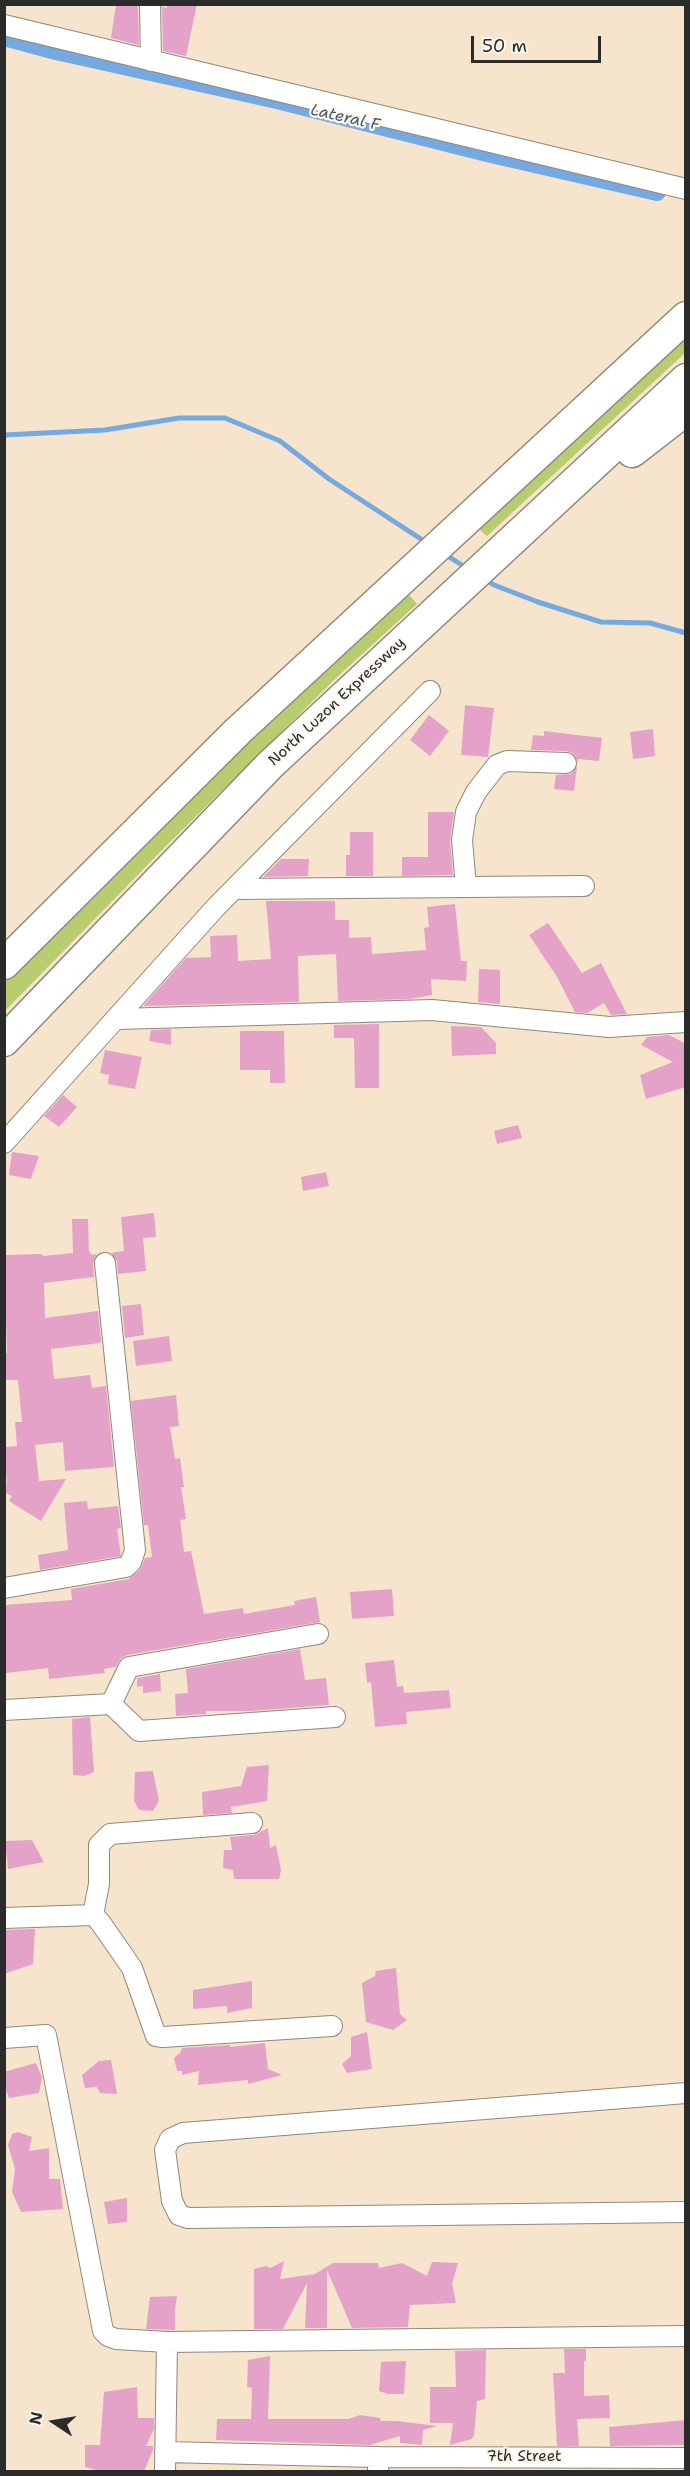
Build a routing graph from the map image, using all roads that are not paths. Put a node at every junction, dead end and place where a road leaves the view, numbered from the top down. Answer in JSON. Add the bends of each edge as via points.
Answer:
{"nodes":[{"id":1,"x":150,"y":4,"type":"edge"},
{"id":2,"x":4,"y":25,"type":"edge"},
{"id":3,"x":151,"y":61,"type":"junction"},
{"id":4,"x":686,"y":189,"type":"edge"},
{"id":5,"x":686,"y":317,"type":"edge"},
{"id":6,"x":686,"y":379,"type":"edge"},
{"id":7,"x":686,"y":410,"type":"edge"},
{"id":8,"x":499,"y":551,"type":"junction"},
{"id":9,"x":430,"y":691,"type":"dead end"},
{"id":10,"x":566,"y":763,"type":"dead end"},
{"id":11,"x":584,"y":886,"type":"dead end"},
{"id":12,"x":466,"y":887,"type":"junction"},
{"id":13,"x":234,"y":889,"type":"junction"},
{"id":14,"x":4,"y":964,"type":"edge"},
{"id":15,"x":118,"y":1019,"type":"junction"},
{"id":16,"x":686,"y":1022,"type":"edge"},
{"id":17,"x":4,"y":1041,"type":"edge"},
{"id":18,"x":4,"y":1143,"type":"edge"},
{"id":19,"x":105,"y":1263,"type":"dead end"},
{"id":20,"x":4,"y":1588,"type":"edge"},
{"id":21,"x":318,"y":1635,"type":"dead end"},
{"id":22,"x":111,"y":1704,"type":"junction"},
{"id":23,"x":4,"y":1710,"type":"edge"},
{"id":24,"x":335,"y":1717,"type":"dead end"},
{"id":25,"x":252,"y":1823,"type":"dead end"},
{"id":26,"x":93,"y":1915,"type":"junction"},
{"id":27,"x":4,"y":1918,"type":"edge"},
{"id":28,"x":332,"y":2026,"type":"dead end"},
{"id":29,"x":4,"y":2038,"type":"edge"},
{"id":30,"x":686,"y":2093,"type":"edge"},
{"id":31,"x":686,"y":2212,"type":"edge"},
{"id":32,"x":686,"y":2336,"type":"edge"},
{"id":33,"x":166,"y":2342,"type":"junction"},
{"id":34,"x":165,"y":2452,"type":"junction"},
{"id":35,"x":686,"y":2458,"type":"edge"},
{"id":36,"x":378,"y":2464,"type":"edge"},
{"id":37,"x":165,"y":2472,"type":"edge"}],
"edges":[{"from":1,"to":3,"type":"street"},
{"from":2,"to":3,"type":"street"},
{"from":3,"to":4,"type":"street"},
{"from":5,"to":14,"type":"highway","via":[[238,730]]},
{"from":6,"to":8,"type":"highway","name":"North Luzon Expressway"},
{"from":7,"to":8,"type":"highway"},
{"from":8,"to":17,"type":"highway","name":"North Luzon Expressway","via":[[270,765]]},
{"from":9,"to":13,"type":"street"},
{"from":10,"to":12,"type":"street","via":[[507,761],[497,765],[466,812],[462,840]]},
{"from":11,"to":12,"type":"street"},
{"from":12,"to":13,"type":"street"},
{"from":13,"to":15,"type":"street"},
{"from":15,"to":16,"type":"street","via":[[432,1010],[609,1027]]},
{"from":15,"to":18,"type":"street"},
{"from":19,"to":20,"type":"street","via":[[135,1550],[126,1567]]},
{"from":21,"to":22,"type":"street","via":[[129,1667]]},
{"from":22,"to":23,"type":"street"},
{"from":22,"to":24,"type":"street","via":[[139,1731]]},
{"from":25,"to":26,"type":"street","via":[[110,1834],[99,1845],[99,1884]]},
{"from":26,"to":27,"type":"street"},
{"from":26,"to":28,"type":"street","via":[[132,1968],[156,2036]]},
{"from":29,"to":33,"type":"street","via":[[46,2035],[103,2331],[116,2339]]},
{"from":30,"to":31,"type":"street","via":[[183,2133],[170,2139],[165,2150],[172,2201],[179,2215],[188,2218]]},
{"from":32,"to":33,"type":"street"},
{"from":33,"to":34,"type":"street"},
{"from":34,"to":36,"type":"street","name":"7th Street"},
{"from":34,"to":37,"type":"street"},
{"from":35,"to":36,"type":"street","name":"7th Street"}]}
